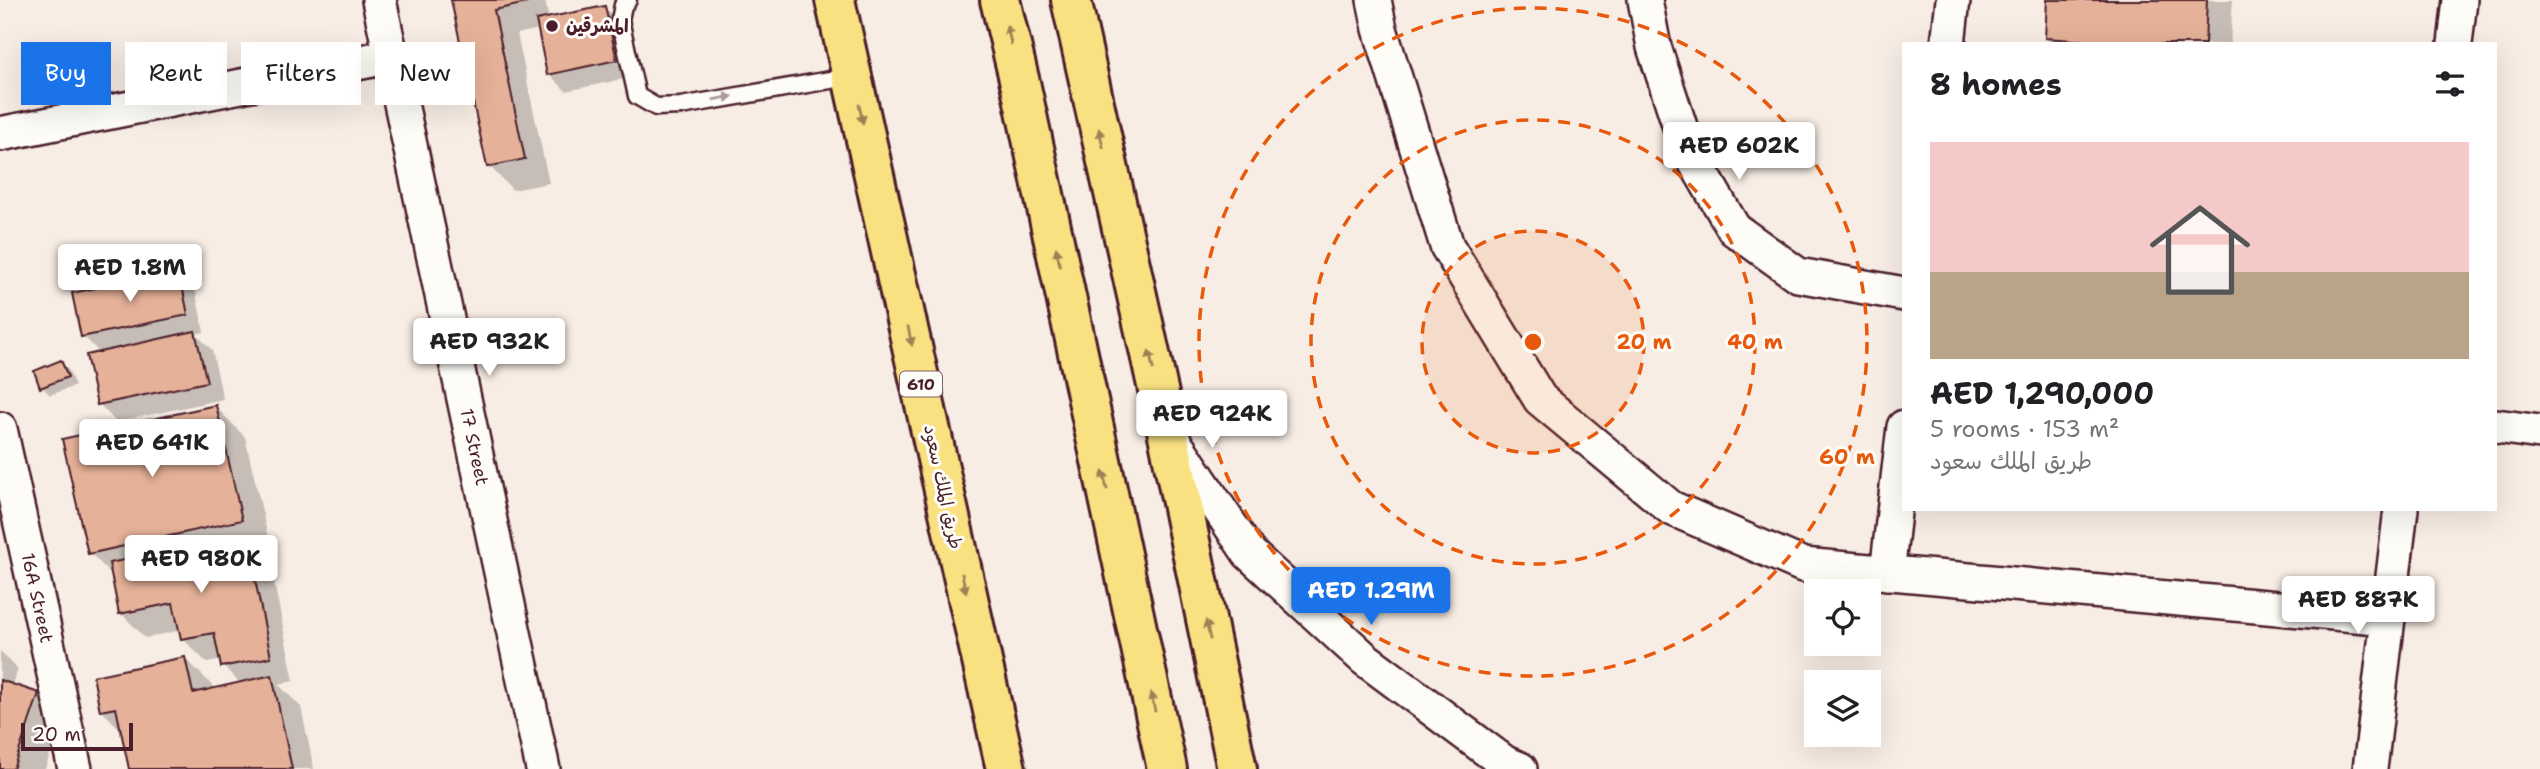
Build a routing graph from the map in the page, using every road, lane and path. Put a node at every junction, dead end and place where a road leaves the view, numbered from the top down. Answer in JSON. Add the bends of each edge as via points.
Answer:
{"nodes":[{"id":1,"x":379,"y":0,"type":"edge"},
{"id":2,"x":628,"y":0,"type":"edge"},
{"id":3,"x":835,"y":0,"type":"edge"},
{"id":4,"x":1000,"y":0,"type":"edge"},
{"id":5,"x":1071,"y":0,"type":"edge"},
{"id":6,"x":1374,"y":0,"type":"edge"},
{"id":7,"x":1645,"y":0,"type":"edge"},
{"id":8,"x":1953,"y":0,"type":"edge"},
{"id":9,"x":2460,"y":0,"type":"edge"},
{"id":10,"x":389,"y":42,"type":"edge"},
{"id":11,"x":1948,"y":42,"type":"edge"},
{"id":12,"x":2455,"y":42,"type":"edge"},
{"id":13,"x":375,"y":59,"type":"edge"},
{"id":14,"x":853,"y":76,"type":"junction"},
{"id":15,"x":402,"y":105,"type":"edge"},
{"id":16,"x":0,"y":134,"type":"edge"},
{"id":17,"x":1902,"y":294,"type":"edge"},
{"id":18,"x":2497,"y":426,"type":"edge"},
{"id":19,"x":0,"y":429,"type":"edge"},
{"id":20,"x":1167,"y":430,"type":"junction"},
{"id":21,"x":2540,"y":432,"type":"edge"},
{"id":22,"x":1902,"y":444,"type":"edge"},
{"id":23,"x":2400,"y":511,"type":"edge"},
{"id":24,"x":13,"y":550,"type":"edge"},
{"id":25,"x":1887,"y":573,"type":"junction"},
{"id":26,"x":2388,"y":618,"type":"junction"},
{"id":27,"x":75,"y":769,"type":"edge"},
{"id":28,"x":543,"y":769,"type":"edge"},
{"id":29,"x":1006,"y":769,"type":"edge"},
{"id":30,"x":1167,"y":769,"type":"edge"},
{"id":31,"x":1237,"y":769,"type":"edge"},
{"id":32,"x":1520,"y":769,"type":"edge"},
{"id":33,"x":2370,"y":769,"type":"edge"}],
"edges":[{"from":1,"to":10,"type":"street","name":"17 Street"},
{"from":2,"to":14,"type":"lane","one_way":true,"via":[[620,20],[636,96],[656,107]]},
{"from":3,"to":14,"type":"main road","name":"طريق الملك سعود","number":"610"},
{"from":30,"to":4,"type":"main road","one_way":true},
{"from":20,"to":5,"type":"main road","one_way":true},
{"from":6,"to":25,"type":"street","via":[[1447,246],[1541,399],[1671,508],[1803,565]]},
{"from":7,"to":17,"type":"street","via":[[1654,47],[1687,148],[1734,229],[1798,275]]},
{"from":8,"to":11,"type":"street"},
{"from":9,"to":12,"type":"street"},
{"from":13,"to":16,"type":"street"},
{"from":14,"to":29,"type":"main road","name":"طريق الملك سعود","number":"610","one_way":true},
{"from":15,"to":28,"type":"street","name":"17 Street"},
{"from":18,"to":21,"type":"street"},
{"from":19,"to":24,"type":"street","name":"16A Street"},
{"from":31,"to":20,"type":"main road","one_way":true},
{"from":20,"to":32,"type":"street","via":[[1249,553],[1365,659],[1505,763]]},
{"from":22,"to":25,"type":"street"},
{"from":23,"to":26,"type":"street"},
{"from":24,"to":27,"type":"street","name":"16A Street"},
{"from":25,"to":26,"type":"street"},
{"from":26,"to":33,"type":"street"}]}
